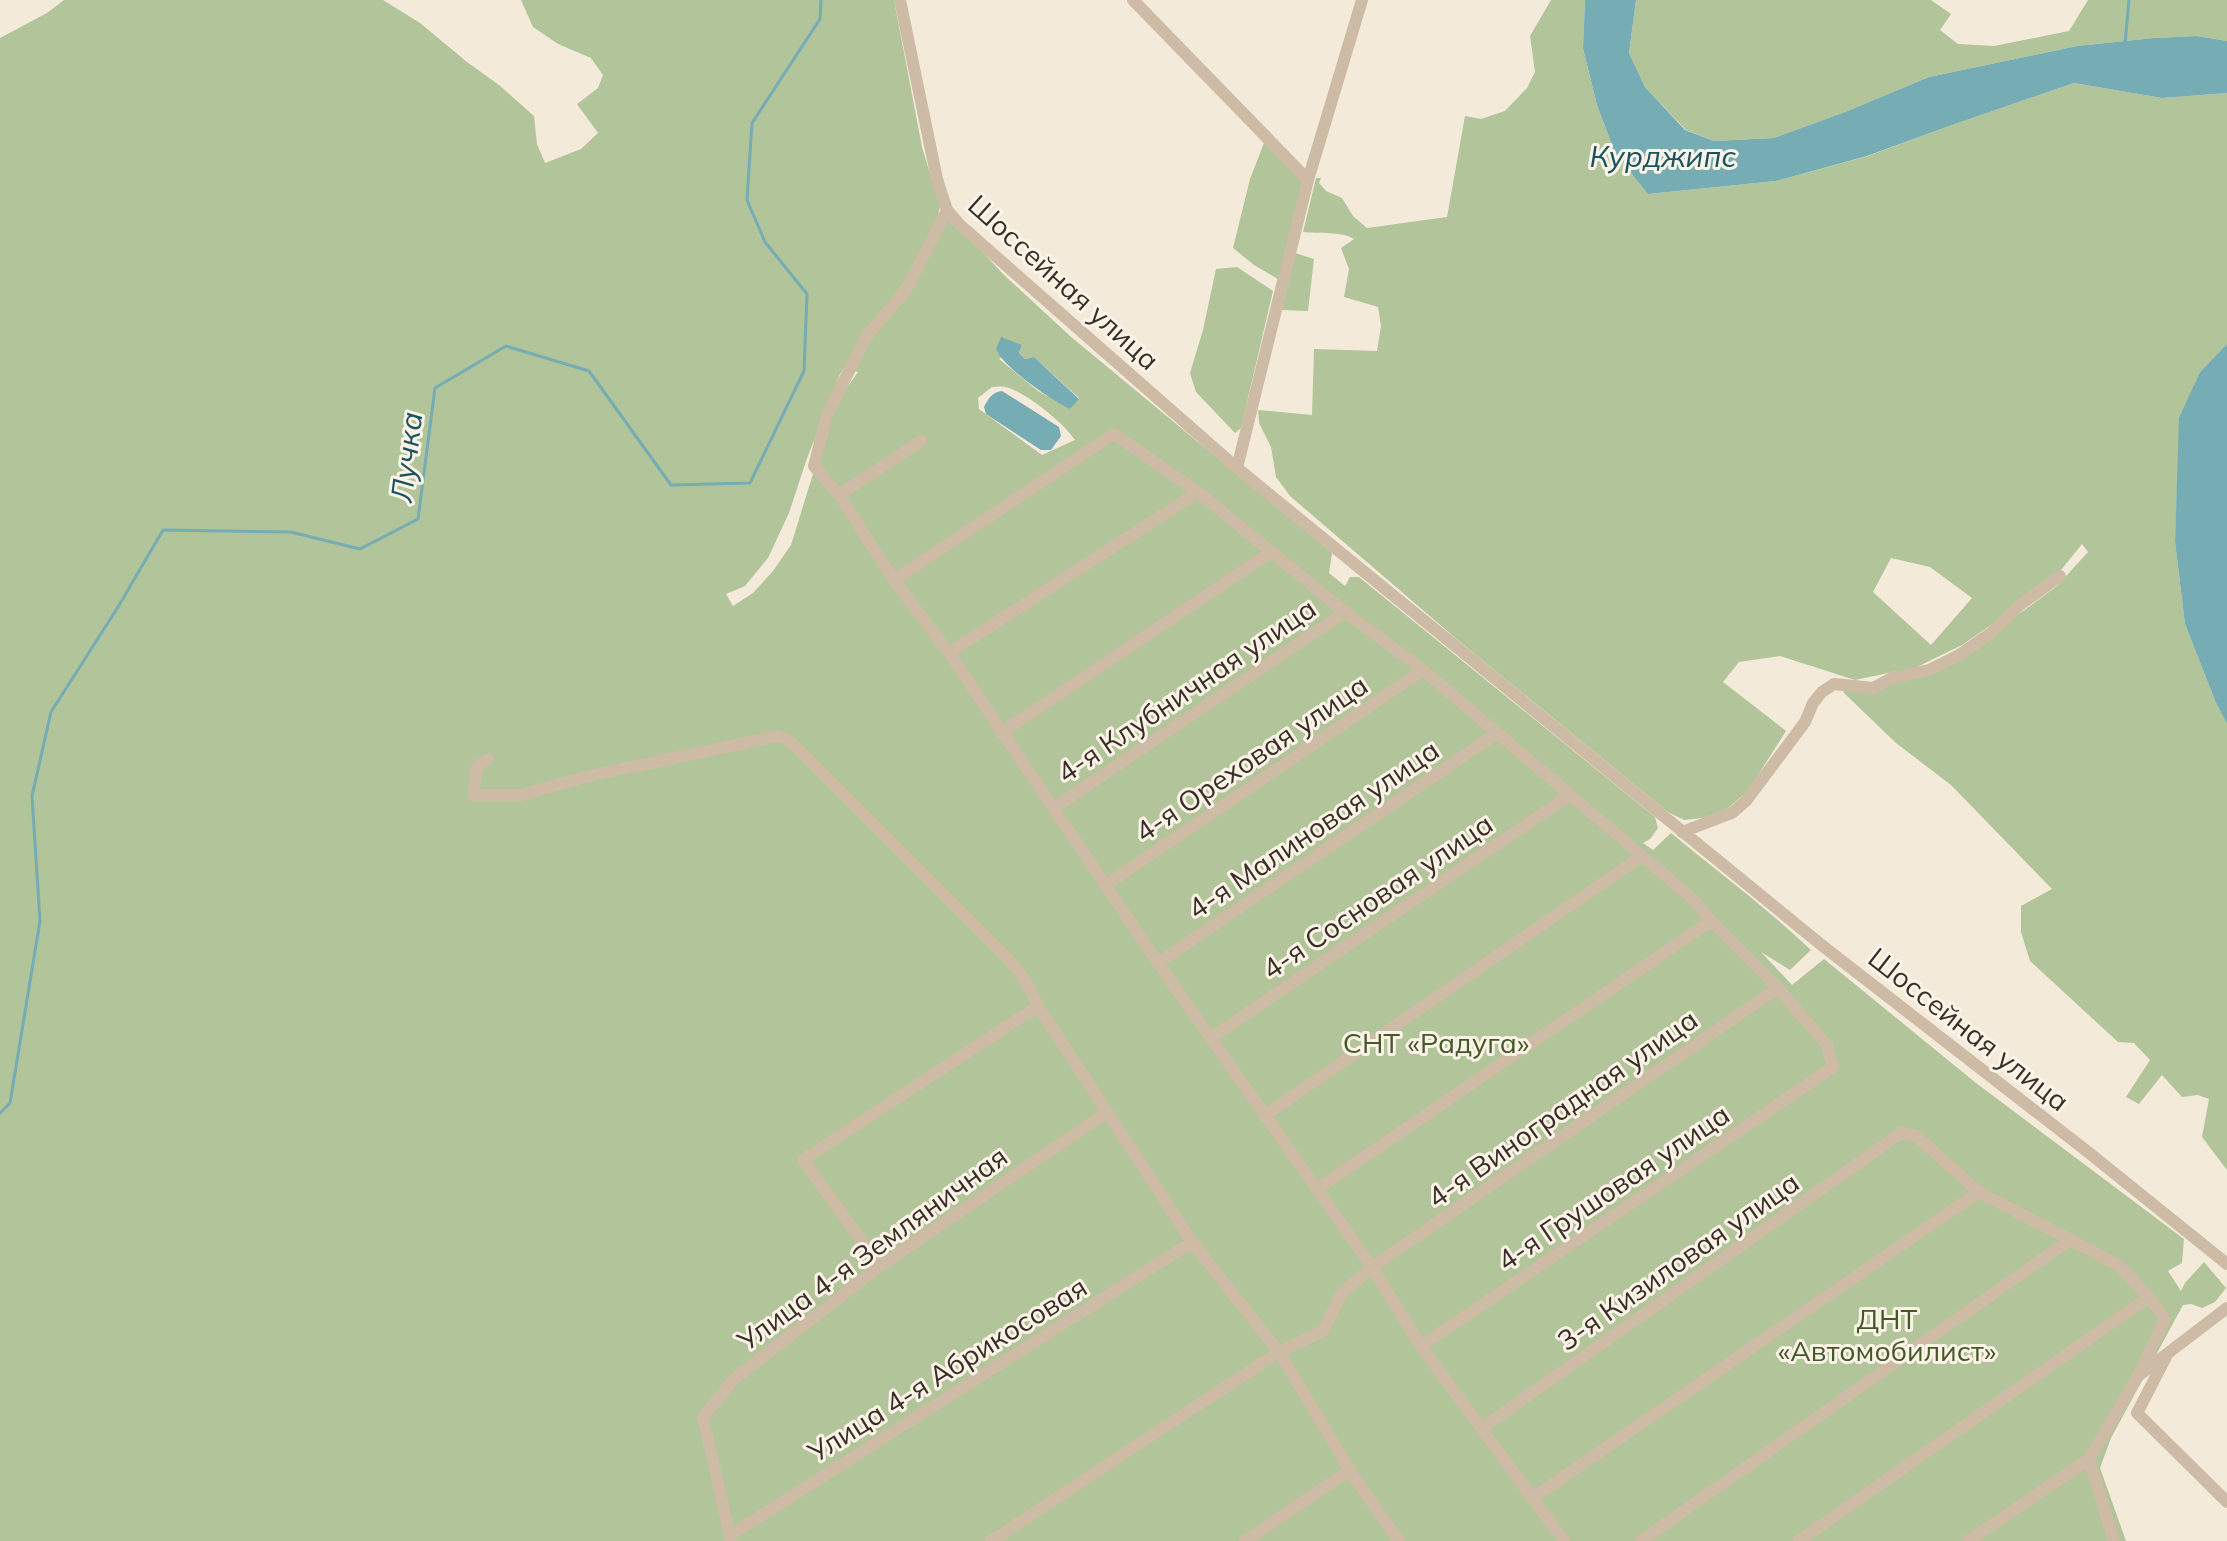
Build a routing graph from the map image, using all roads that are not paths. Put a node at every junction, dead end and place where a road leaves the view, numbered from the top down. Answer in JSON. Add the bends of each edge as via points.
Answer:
{"nodes":[{"id":1,"x":900,"y":0,"type":"edge"},
{"id":2,"x":1133,"y":0,"type":"edge"},
{"id":3,"x":1362,"y":0,"type":"edge"},
{"id":4,"x":1308,"y":180,"type":"junction"},
{"id":5,"x":947,"y":210,"type":"junction"},
{"id":6,"x":921,"y":441,"type":"dead end"},
{"id":7,"x":1237,"y":468,"type":"junction"},
{"id":8,"x":1198,"y":492,"type":"junction"},
{"id":9,"x":839,"y":495,"type":"junction"},
{"id":10,"x":1271,"y":552,"type":"junction"},
{"id":11,"x":2060,"y":576,"type":"dead end"},
{"id":12,"x":894,"y":580,"type":"junction"},
{"id":13,"x":1345,"y":612,"type":"junction"},
{"id":14,"x":949,"y":653,"type":"junction"},
{"id":15,"x":1423,"y":670,"type":"junction"},
{"id":16,"x":1001,"y":733,"type":"junction"},
{"id":17,"x":1496,"y":734,"type":"junction"},
{"id":18,"x":488,"y":759,"type":"dead end"},
{"id":19,"x":1570,"y":795,"type":"junction"},
{"id":20,"x":1054,"y":808,"type":"junction"},
{"id":21,"x":1682,"y":832,"type":"junction"},
{"id":22,"x":1642,"y":856,"type":"junction"},
{"id":23,"x":1106,"y":885,"type":"junction"},
{"id":24,"x":1711,"y":921,"type":"junction"},
{"id":25,"x":1158,"y":963,"type":"junction"},
{"id":26,"x":1778,"y":988,"type":"junction"},
{"id":27,"x":1038,"y":1006,"type":"junction"},
{"id":28,"x":1212,"y":1037,"type":"junction"},
{"id":29,"x":1106,"y":1113,"type":"junction"},
{"id":30,"x":1264,"y":1116,"type":"junction"},
{"id":31,"x":1317,"y":1189,"type":"junction"},
{"id":32,"x":1979,"y":1192,"type":"junction"},
{"id":33,"x":2071,"y":1239,"type":"junction"},
{"id":34,"x":1192,"y":1242,"type":"junction"},
{"id":35,"x":2227,"y":1264,"type":"edge"},
{"id":36,"x":880,"y":1266,"type":"junction"},
{"id":37,"x":1372,"y":1267,"type":"junction"},
{"id":38,"x":2149,"y":1297,"type":"junction"},
{"id":39,"x":2227,"y":1308,"type":"edge"},
{"id":40,"x":1421,"y":1346,"type":"junction"},
{"id":41,"x":1279,"y":1352,"type":"junction"},
{"id":42,"x":2168,"y":1354,"type":"junction"},
{"id":43,"x":2138,"y":1376,"type":"junction"},
{"id":44,"x":1482,"y":1428,"type":"junction"},
{"id":45,"x":2089,"y":1459,"type":"junction"},
{"id":46,"x":1350,"y":1470,"type":"junction"},
{"id":47,"x":1534,"y":1497,"type":"junction"},
{"id":48,"x":2227,"y":1502,"type":"edge"},
{"id":49,"x":730,"y":1539,"type":"edge"},
{"id":50,"x":991,"y":1541,"type":"edge"},
{"id":51,"x":1245,"y":1541,"type":"edge"},
{"id":52,"x":1399,"y":1541,"type":"edge"},
{"id":53,"x":1564,"y":1541,"type":"edge"},
{"id":54,"x":1641,"y":1541,"type":"edge"},
{"id":55,"x":1799,"y":1541,"type":"edge"},
{"id":56,"x":1968,"y":1541,"type":"edge"},
{"id":57,"x":2114,"y":1541,"type":"edge"}],
"edges":[{"from":1,"to":5,"type":"street","name":"Шоссейная улица"},
{"from":2,"to":4,"type":"street"},
{"from":3,"to":4,"type":"street"},
{"from":4,"to":7,"type":"street"},
{"from":5,"to":7,"type":"street","name":"Шоссейная улица"},
{"from":5,"to":9,"type":"street","via":[[906,290],[866,337],[827,415],[814,466]]},
{"from":6,"to":9,"type":"street"},
{"from":7,"to":21,"type":"street","name":"Шоссейная улица"},
{"from":8,"to":10,"type":"street"},
{"from":8,"to":12,"type":"street","via":[[1114,434]]},
{"from":8,"to":14,"type":"street"},
{"from":9,"to":12,"type":"street"},
{"from":10,"to":13,"type":"street"},
{"from":10,"to":16,"type":"street"},
{"from":11,"to":21,"type":"street","via":[[1991,633],[1929,670],[1873,688],[1834,684],[1822,692],[1746,801],[1732,813]]},
{"from":12,"to":14,"type":"street"},
{"from":13,"to":15,"type":"street"},
{"from":13,"to":20,"type":"street","name":"4-я Клубничная улица"},
{"from":14,"to":16,"type":"street"},
{"from":15,"to":17,"type":"street"},
{"from":15,"to":23,"type":"street","name":"4-я Ореховая улица"},
{"from":16,"to":20,"type":"street"},
{"from":17,"to":19,"type":"street"},
{"from":17,"to":25,"type":"street","name":"4-я Малиновая улица"},
{"from":18,"to":27,"type":"street","via":[[477,767],[473,795],[521,795],[778,736],[790,741],[1009,960]]},
{"from":19,"to":22,"type":"street"},
{"from":19,"to":28,"type":"street","name":"4-я Сосновая улица"},
{"from":20,"to":23,"type":"street"},
{"from":21,"to":35,"type":"street","name":"Шоссейная улица"},
{"from":22,"to":24,"type":"street"},
{"from":22,"to":30,"type":"street"},
{"from":23,"to":25,"type":"street"},
{"from":24,"to":26,"type":"street"},
{"from":24,"to":31,"type":"street"},
{"from":25,"to":28,"type":"street"},
{"from":26,"to":37,"type":"street","name":"4-я Виноградная улица"},
{"from":26,"to":40,"type":"street","name":"4-я Грушовая улица","via":[[1827,1045],[1833,1067]]},
{"from":27,"to":29,"type":"street"},
{"from":27,"to":36,"type":"street","via":[[803,1160]]},
{"from":28,"to":30,"type":"street"},
{"from":29,"to":34,"type":"street"},
{"from":29,"to":36,"type":"street","name":"Улица 4-я Земляничная"},
{"from":30,"to":31,"type":"street"},
{"from":31,"to":37,"type":"street"},
{"from":32,"to":33,"type":"street"},
{"from":32,"to":44,"type":"street","name":"3-я Кизиловая улица","via":[[1916,1136],[1901,1133]]},
{"from":32,"to":47,"type":"street"},
{"from":33,"to":38,"type":"street","via":[[2118,1265]]},
{"from":33,"to":54,"type":"street"},
{"from":34,"to":41,"type":"street"},
{"from":34,"to":49,"type":"street","name":"Улица 4-я Абрикосовая"},
{"from":36,"to":49,"type":"street","name":"Улица 4-я Земляничная","via":[[734,1379],[703,1417]]},
{"from":37,"to":40,"type":"street"},
{"from":37,"to":41,"type":"street","name":"4-я Виноградная улица","via":[[1342,1293],[1323,1331]]},
{"from":38,"to":43,"type":"street","via":[[2165,1319]]},
{"from":38,"to":55,"type":"street"},
{"from":39,"to":42,"type":"street"},
{"from":40,"to":44,"type":"street"},
{"from":41,"to":46,"type":"street"},
{"from":41,"to":50,"type":"street","name":"4-я Виноградная улица"},
{"from":42,"to":43,"type":"street"},
{"from":42,"to":48,"type":"street","via":[[2137,1413]]},
{"from":43,"to":45,"type":"street"},
{"from":44,"to":47,"type":"street"},
{"from":45,"to":56,"type":"street"},
{"from":45,"to":57,"type":"street"},
{"from":46,"to":51,"type":"street"},
{"from":46,"to":52,"type":"street"},
{"from":47,"to":53,"type":"street"}]}
